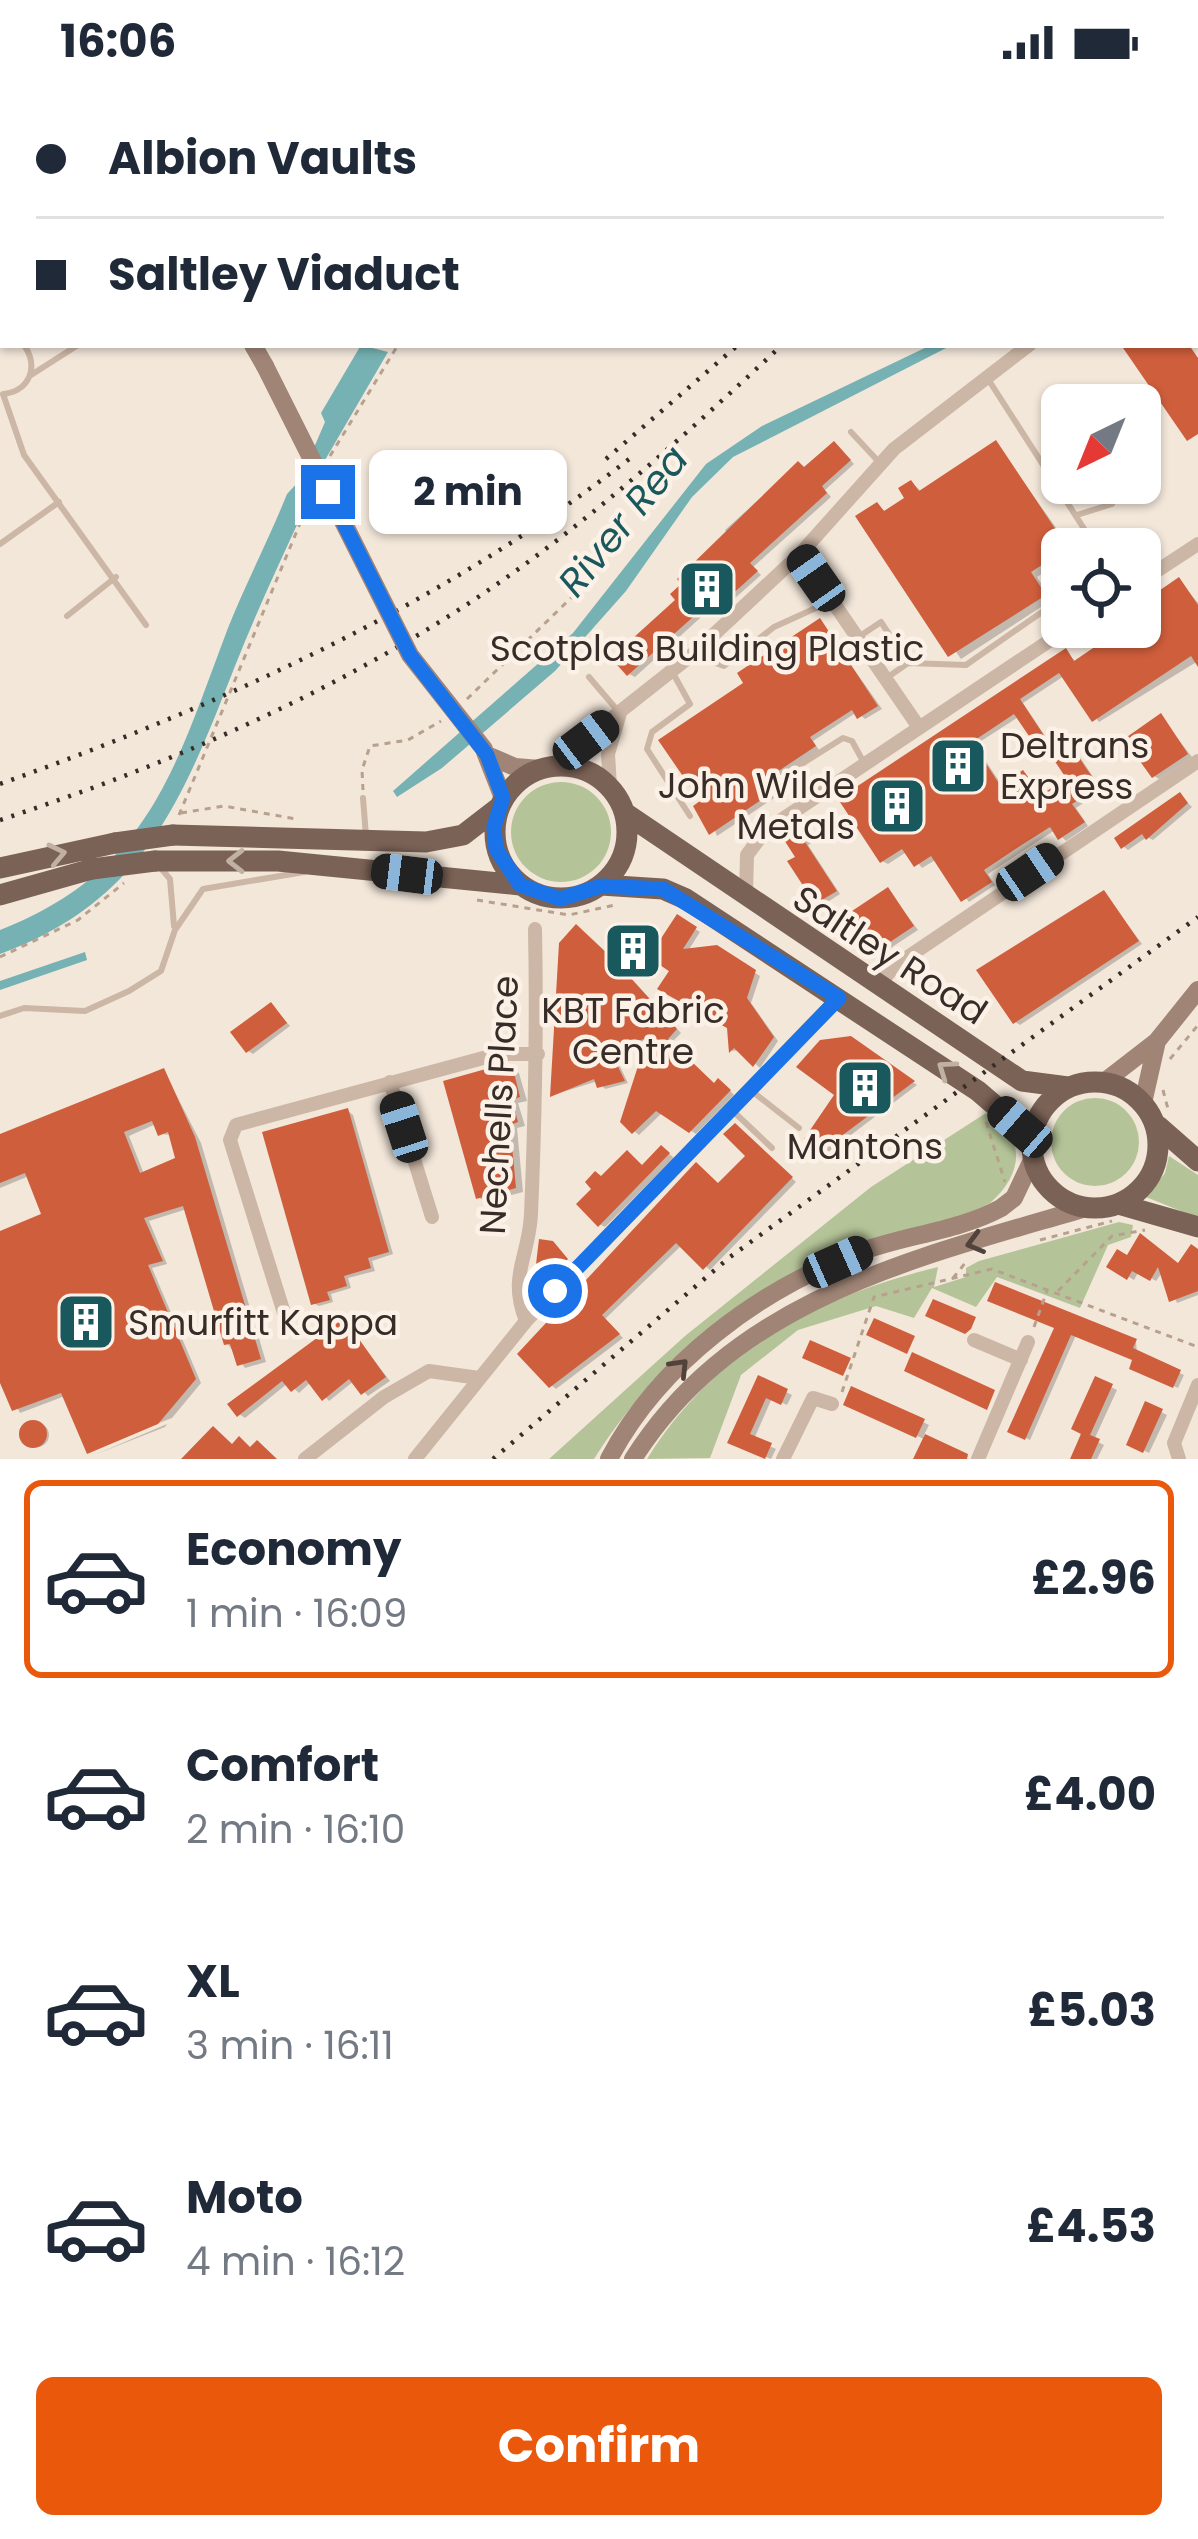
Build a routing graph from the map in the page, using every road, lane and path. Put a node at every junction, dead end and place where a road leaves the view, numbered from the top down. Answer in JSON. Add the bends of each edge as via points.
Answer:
{"nodes":[{"id":1,"x":26,"y":348,"type":"edge"},
{"id":2,"x":73,"y":348,"type":"edge"},
{"id":3,"x":256,"y":348,"type":"edge"},
{"id":4,"x":396,"y":348,"type":"edge"},
{"id":5,"x":1025,"y":348,"type":"edge"},
{"id":6,"x":31,"y":375,"type":"junction"},
{"id":7,"x":986,"y":376,"type":"junction"},
{"id":8,"x":2,"y":394,"type":"edge"},
{"id":9,"x":851,"y":432,"type":"dead end"},
{"id":10,"x":880,"y":464,"type":"junction"},
{"id":11,"x":322,"y":471,"type":"dead end"},
{"id":12,"x":314,"y":487,"type":"dead end"},
{"id":13,"x":59,"y":502,"type":"junction"},
{"id":14,"x":1112,"y":504,"type":"dead end"},
{"id":15,"x":1077,"y":515,"type":"junction"},
{"id":16,"x":1085,"y":528,"type":"edge"},
{"id":17,"x":0,"y":544,"type":"edge"},
{"id":18,"x":1198,"y":544,"type":"edge"},
{"id":19,"x":800,"y":554,"type":"junction"},
{"id":20,"x":1161,"y":568,"type":"edge"},
{"id":21,"x":116,"y":577,"type":"junction"},
{"id":22,"x":832,"y":601,"type":"junction"},
{"id":23,"x":1041,"y":613,"type":"edge"},
{"id":24,"x":67,"y":616,"type":"dead end"},
{"id":25,"x":146,"y":625,"type":"dead end"},
{"id":26,"x":857,"y":638,"type":"junction"},
{"id":27,"x":1041,"y":646,"type":"edge"},
{"id":28,"x":693,"y":655,"type":"junction"},
{"id":29,"x":908,"y":663,"type":"junction"},
{"id":30,"x":672,"y":672,"type":"junction"},
{"id":31,"x":590,"y":676,"type":"dead end"},
{"id":32,"x":886,"y":678,"type":"junction"},
{"id":33,"x":620,"y":713,"type":"junction"},
{"id":34,"x":918,"y":726,"type":"junction"},
{"id":35,"x":485,"y":752,"type":"junction"},
{"id":36,"x":1198,"y":761,"type":"edge"},
{"id":37,"x":864,"y":763,"type":"junction"},
{"id":38,"x":545,"y":767,"type":"junction"},
{"id":39,"x":792,"y":770,"type":"dead end"},
{"id":40,"x":610,"y":787,"type":"junction"},
{"id":41,"x":363,"y":798,"type":"dead end"},
{"id":42,"x":501,"y":802,"type":"junction"},
{"id":43,"x":625,"y":813,"type":"junction"},
{"id":44,"x":690,"y":816,"type":"dead end"},
{"id":45,"x":174,"y":826,"type":"junction"},
{"id":46,"x":305,"y":838,"type":"junction"},
{"id":47,"x":367,"y":842,"type":"junction"},
{"id":48,"x":322,"y":865,"type":"junction"},
{"id":49,"x":145,"y":866,"type":"junction"},
{"id":50,"x":0,"y":868,"type":"edge"},
{"id":51,"x":520,"y":885,"type":"junction"},
{"id":52,"x":601,"y":886,"type":"junction"},
{"id":53,"x":0,"y":895,"type":"edge"},
{"id":54,"x":475,"y":899,"type":"dead end"},
{"id":55,"x":746,"y":899,"type":"junction"},
{"id":56,"x":629,"y":902,"type":"dead end"},
{"id":57,"x":535,"y":929,"type":"dead end"},
{"id":58,"x":175,"y":930,"type":"junction"},
{"id":59,"x":0,"y":957,"type":"edge"},
{"id":60,"x":877,"y":986,"type":"junction"},
{"id":61,"x":1198,"y":990,"type":"edge"},
{"id":62,"x":839,"y":998,"type":"junction"},
{"id":63,"x":0,"y":1016,"type":"edge"},
{"id":64,"x":1198,"y":1025,"type":"edge"},
{"id":65,"x":1181,"y":1029,"type":"dead end"},
{"id":66,"x":1157,"y":1041,"type":"junction"},
{"id":67,"x":538,"y":1054,"type":"junction"},
{"id":68,"x":1154,"y":1072,"type":"junction"},
{"id":69,"x":390,"y":1082,"type":"junction"},
{"id":70,"x":1104,"y":1082,"type":"junction"},
{"id":71,"x":1068,"y":1088,"type":"junction"},
{"id":72,"x":750,"y":1090,"type":"junction"},
{"id":73,"x":731,"y":1109,"type":"junction"},
{"id":74,"x":1158,"y":1115,"type":"junction"},
{"id":75,"x":985,"y":1120,"type":"dead end"},
{"id":76,"x":800,"y":1128,"type":"dead end"},
{"id":77,"x":772,"y":1148,"type":"dead end"},
{"id":78,"x":1032,"y":1152,"type":"junction"},
{"id":79,"x":1198,"y":1161,"type":"edge"},
{"id":80,"x":1001,"y":1208,"type":"junction"},
{"id":81,"x":1086,"y":1208,"type":"junction"},
{"id":82,"x":1118,"y":1212,"type":"junction"},
{"id":83,"x":432,"y":1217,"type":"dead end"},
{"id":84,"x":1140,"y":1223,"type":"dead end"},
{"id":85,"x":1163,"y":1227,"type":"dead end"},
{"id":86,"x":1198,"y":1227,"type":"edge"},
{"id":87,"x":1024,"y":1230,"type":"junction"},
{"id":88,"x":1131,"y":1233,"type":"dead end"},
{"id":89,"x":967,"y":1261,"type":"dead end"},
{"id":90,"x":953,"y":1278,"type":"junction"},
{"id":91,"x":1048,"y":1289,"type":"junction"},
{"id":92,"x":1057,"y":1293,"type":"junction"},
{"id":93,"x":284,"y":1313,"type":"dead end"},
{"id":94,"x":526,"y":1321,"type":"junction"},
{"id":95,"x":974,"y":1340,"type":"dead end"},
{"id":96,"x":1028,"y":1342,"type":"joint"},
{"id":97,"x":1198,"y":1347,"type":"edge"},
{"id":98,"x":1021,"y":1360,"type":"junction"},
{"id":99,"x":479,"y":1378,"type":"junction"},
{"id":100,"x":1198,"y":1385,"type":"edge"},
{"id":101,"x":832,"y":1404,"type":"joint"},
{"id":102,"x":305,"y":1459,"type":"edge"},
{"id":103,"x":416,"y":1459,"type":"edge"},
{"id":104,"x":608,"y":1459,"type":"edge"},
{"id":105,"x":633,"y":1459,"type":"edge"},
{"id":106,"x":783,"y":1459,"type":"edge"},
{"id":107,"x":978,"y":1459,"type":"edge"},
{"id":108,"x":1179,"y":1459,"type":"edge"}],
"edges":[{"from":1,"to":6,"type":"lane"},
{"from":2,"to":6,"type":"lane"},
{"from":3,"to":35,"type":"main road","bridge":true,"via":[[410,655]]},
{"from":4,"to":11,"type":"path"},
{"from":5,"to":7,"type":"street"},
{"from":6,"to":8,"type":"lane"},
{"from":7,"to":10,"type":"street"},
{"from":7,"to":15,"type":"lane"},
{"from":8,"to":13,"type":"lane","via":[[23,455]]},
{"from":9,"to":10,"type":"lane"},
{"from":10,"to":19,"type":"street"},
{"from":12,"to":45,"type":"path"},
{"from":13,"to":17,"type":"lane"},
{"from":13,"to":21,"type":"lane"},
{"from":14,"to":15,"type":"lane"},
{"from":15,"to":16,"type":"lane"},
{"from":18,"to":20,"type":"street"},
{"from":19,"to":22,"type":"street"},
{"from":19,"to":28,"type":"street"},
{"from":21,"to":24,"type":"lane"},
{"from":21,"to":25,"type":"lane"},
{"from":22,"to":26,"type":"street"},
{"from":22,"to":28,"type":"lane","via":[[774,628],[724,666]]},
{"from":23,"to":29,"type":"lane","via":[[966,665]]},
{"from":26,"to":29,"type":"lane","via":[[881,622]]},
{"from":26,"to":32,"type":"street"},
{"from":27,"to":34,"type":"street"},
{"from":28,"to":30,"type":"street"},
{"from":29,"to":32,"type":"lane"},
{"from":30,"to":33,"type":"street"},
{"from":30,"to":44,"type":"lane","via":[[690,704],[652,732],[647,748]]},
{"from":31,"to":33,"type":"lane"},
{"from":32,"to":34,"type":"street"},
{"from":33,"to":38,"type":"street"},
{"from":33,"to":40,"type":"street","via":[[608,754]]},
{"from":34,"to":37,"type":"street"},
{"from":35,"to":38,"type":"main road","via":[[514,767]]},
{"from":35,"to":42,"type":"main road"},
{"from":36,"to":60,"type":"street","via":[[911,954]]},
{"from":37,"to":39,"type":"lane","via":[[843,738]]},
{"from":37,"to":55,"type":"street","via":[[755,841]]},
{"from":38,"to":40,"type":"main road","via":[[593,774]]},
{"from":38,"to":42,"type":"main road"},
{"from":40,"to":43,"type":"main road"},
{"from":41,"to":47,"type":"lane"},
{"from":42,"to":47,"type":"main road","via":[[482,824],[450,838]]},
{"from":42,"to":51,"type":"main road","via":[[496,849]]},
{"from":43,"to":52,"type":"main road","via":[[624,853]]},
{"from":43,"to":55,"type":"main road","name":"Saltley Road"},
{"from":45,"to":46,"type":"main road"},
{"from":45,"to":46,"type":"path","via":[[213,806],[280,814],[307,824]]},
{"from":50,"to":45,"type":"main road","one_way":true,"bridge":true},
{"from":46,"to":47,"type":"main road"},
{"from":48,"to":49,"type":"main road","one_way":true},
{"from":48,"to":51,"type":"main road"},
{"from":48,"to":58,"type":"lane","via":[[203,889]]},
{"from":49,"to":53,"type":"main road","bridge":true,"via":[[92,868]]},
{"from":49,"to":58,"type":"lane","via":[[170,879]]},
{"from":49,"to":59,"type":"path","via":[[78,920]]},
{"from":51,"to":52,"type":"main road","via":[[560,899]]},
{"from":52,"to":62,"type":"main road","name":"Saltley Road","via":[[663,889],[686,899]]},
{"from":54,"to":56,"type":"path","via":[[568,915]]},
{"from":55,"to":60,"type":"main road","name":"Saltley Road"},
{"from":57,"to":67,"type":"street","name":"Nechells Place"},
{"from":58,"to":63,"type":"lane","via":[[161,971],[129,991],[85,1011],[24,1008]]},
{"from":60,"to":71,"type":"main road","name":"Saltley Road","via":[[1022,1081]]},
{"from":61,"to":66,"type":"main road"},
{"from":62,"to":72,"type":"street"},
{"from":78,"to":62,"type":"main road","name":"Saltley Road","one_way":true,"via":[[1020,1127],[978,1091]]},
{"from":64,"to":68,"type":"path"},
{"from":65,"to":68,"type":"path"},
{"from":66,"to":68,"type":"main road"},
{"from":66,"to":70,"type":"main road"},
{"from":67,"to":69,"type":"street","via":[[498,1054]]},
{"from":67,"to":94,"type":"street","name":"Nechells Place","via":[[531,1226],[516,1278]]},
{"from":68,"to":74,"type":"main road"},
{"from":68,"to":74,"type":"path"},
{"from":69,"to":83,"type":"street"},
{"from":69,"to":93,"type":"street","via":[[236,1125],[230,1140]]},
{"from":70,"to":71,"type":"main road"},
{"from":70,"to":74,"type":"main road"},
{"from":71,"to":78,"type":"main road","via":[[1041,1112]]},
{"from":72,"to":73,"type":"street"},
{"from":72,"to":76,"type":"lane"},
{"from":73,"to":77,"type":"lane"},
{"from":73,"to":94,"type":"street"},
{"from":74,"to":79,"type":"main road","via":[[1165,1138]]},
{"from":74,"to":82,"type":"main road","via":[[1157,1161]]},
{"from":75,"to":80,"type":"path","via":[[1006,1186],[995,1197]]},
{"from":78,"to":80,"type":"main road","via":[[1014,1198]]},
{"from":78,"to":81,"type":"main road","via":[[1052,1191]]},
{"from":104,"to":80,"type":"main road","one_way":true,"via":[[682,1362],[776,1292],[861,1252]]},
{"from":81,"to":82,"type":"main road"},
{"from":81,"to":87,"type":"main road"},
{"from":82,"to":86,"type":"main road"},
{"from":82,"to":87,"type":"path","via":[[1030,1242]]},
{"from":84,"to":85,"type":"path"},
{"from":87,"to":105,"type":"main road","one_way":true,"via":[[898,1264],[797,1305],[696,1382]]},
{"from":88,"to":92,"type":"path","via":[[1112,1236]]},
{"from":89,"to":90,"type":"path"},
{"from":90,"to":91,"type":"path","via":[[992,1269]]},
{"from":90,"to":101,"type":"path","via":[[874,1297]]},
{"from":91,"to":92,"type":"path"},
{"from":91,"to":96,"type":"path"},
{"from":92,"to":97,"type":"path"},
{"from":94,"to":99,"type":"street"},
{"from":95,"to":98,"type":"street"},
{"from":96,"to":98,"type":"street"},
{"from":98,"to":107,"type":"street"},
{"from":99,"to":102,"type":"street","via":[[429,1372]]},
{"from":99,"to":103,"type":"street"},
{"from":100,"to":108,"type":"street","via":[[1174,1443]]},
{"from":101,"to":106,"type":"street","via":[[813,1398]]}]}
